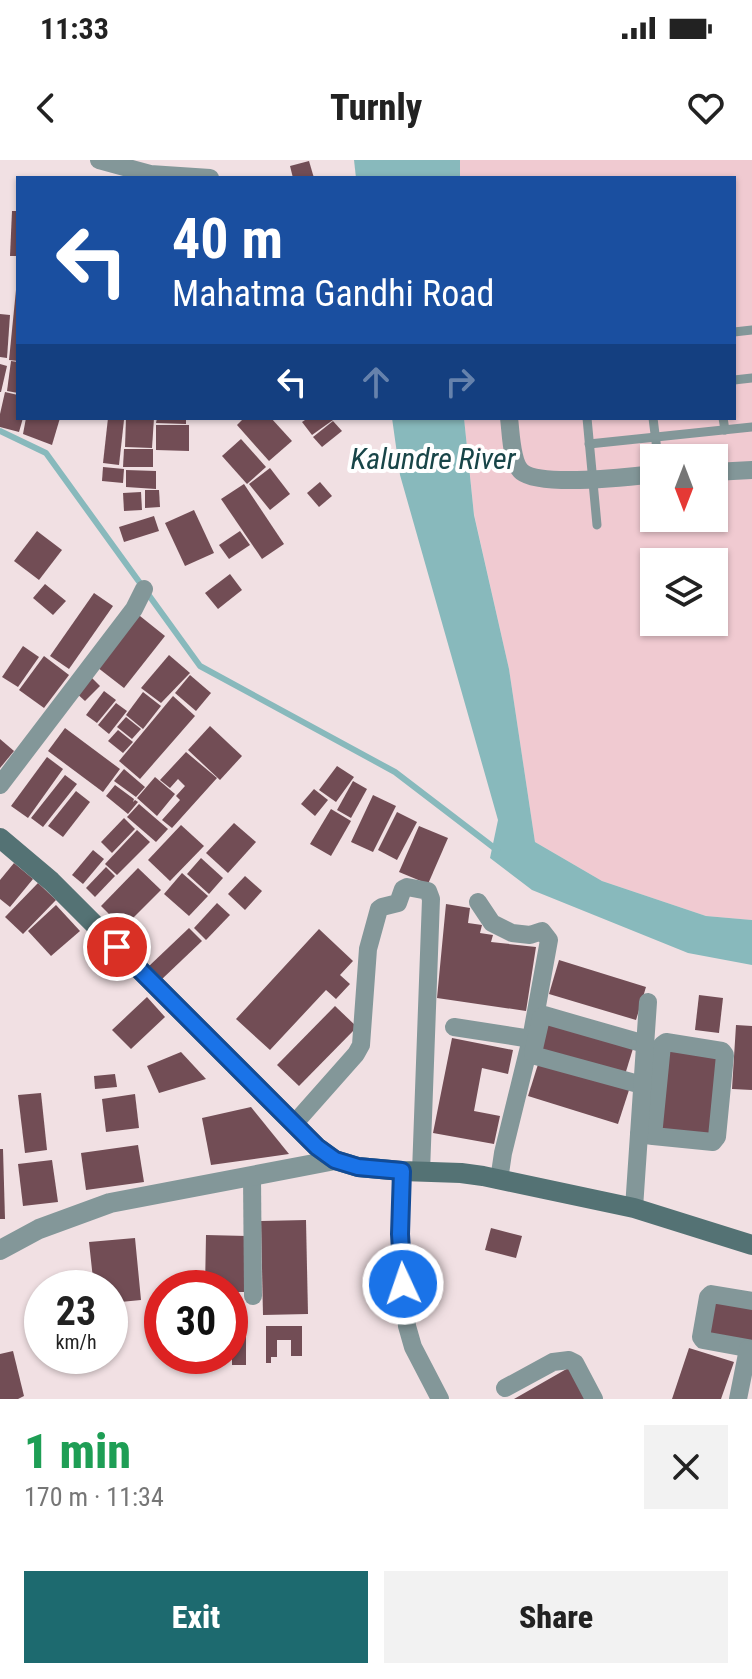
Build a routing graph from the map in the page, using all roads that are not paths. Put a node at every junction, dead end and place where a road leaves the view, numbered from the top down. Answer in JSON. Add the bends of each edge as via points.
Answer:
{"nodes":[{"id":1,"x":99,"y":160,"type":"edge"},
{"id":2,"x":150,"y":176,"type":"edge"},
{"id":3,"x":509,"y":420,"type":"edge"},
{"id":4,"x":587,"y":420,"type":"edge"},
{"id":5,"x":653,"y":420,"type":"edge"},
{"id":6,"x":723,"y":420,"type":"edge"},
{"id":7,"x":752,"y":427,"type":"edge"},
{"id":8,"x":725,"y":430,"type":"junction"},
{"id":9,"x":655,"y":437,"type":"junction"},
{"id":10,"x":589,"y":444,"type":"junction"},
{"id":11,"x":656,"y":444,"type":"edge"},
{"id":12,"x":752,"y":470,"type":"edge"},
{"id":13,"x":728,"y":471,"type":"edge"},
{"id":14,"x":640,"y":475,"type":"edge"},
{"id":15,"x":593,"y":480,"type":"junction"},
{"id":16,"x":597,"y":525,"type":"dead end"},
{"id":17,"x":144,"y":589,"type":"dead end"},
{"id":18,"x":0,"y":785,"type":"edge"},
{"id":19,"x":0,"y":838,"type":"edge"},
{"id":20,"x":478,"y":902,"type":"dead end"},
{"id":21,"x":648,"y":1002,"type":"dead end"},
{"id":22,"x":454,"y":1027,"type":"dead end"},
{"id":23,"x":531,"y":1039,"type":"junction"},
{"id":24,"x":642,"y":1048,"type":"junction"},
{"id":25,"x":636,"y":1083,"type":"junction"},
{"id":26,"x":294,"y":1124,"type":"junction"},
{"id":27,"x":646,"y":1135,"type":"junction"},
{"id":28,"x":335,"y":1160,"type":"junction"},
{"id":29,"x":411,"y":1171,"type":"junction"},
{"id":30,"x":252,"y":1176,"type":"junction"},
{"id":31,"x":499,"y":1180,"type":"junction"},
{"id":32,"x":634,"y":1208,"type":"junction"},
{"id":33,"x":752,"y":1245,"type":"edge"},
{"id":34,"x":0,"y":1250,"type":"edge"},
{"id":35,"x":253,"y":1296,"type":"dead end"},
{"id":36,"x":752,"y":1301,"type":"edge"},
{"id":37,"x":750,"y":1349,"type":"edge"},
{"id":38,"x":752,"y":1387,"type":"edge"},
{"id":39,"x":505,"y":1388,"type":"dead end"},
{"id":40,"x":440,"y":1399,"type":"edge"},
{"id":41,"x":594,"y":1399,"type":"edge"},
{"id":42,"x":738,"y":1399,"type":"edge"},
{"id":43,"x":749,"y":1399,"type":"edge"}],
"edges":[{"from":1,"to":2,"type":"street"},
{"from":3,"to":15,"type":"street","via":[[515,463],[523,473]]},
{"from":4,"to":10,"type":"lane"},
{"from":5,"to":9,"type":"lane"},
{"from":6,"to":8,"type":"lane"},
{"from":7,"to":8,"type":"lane"},
{"from":8,"to":9,"type":"lane"},
{"from":9,"to":10,"type":"lane"},
{"from":9,"to":11,"type":"lane"},
{"from":10,"to":15,"type":"lane"},
{"from":12,"to":13,"type":"street"},
{"from":14,"to":15,"type":"street"},
{"from":15,"to":16,"type":"lane"},
{"from":17,"to":18,"type":"street"},
{"from":19,"to":26,"type":"main road","via":[[51,881]]},
{"from":20,"to":23,"type":"street","via":[[492,923],[512,933],[542,931],[549,940]]},
{"from":21,"to":24,"type":"street"},
{"from":22,"to":23,"type":"street"},
{"from":23,"to":31,"type":"street"},
{"from":24,"to":25,"type":"street"},
{"from":24,"to":25,"type":"street","via":[[544,1015],[533,1053]]},
{"from":25,"to":27,"type":"street"},
{"from":26,"to":28,"type":"main road"},
{"from":26,"to":29,"type":"street","via":[[361,1045],[368,949],[379,909],[398,903],[407,887],[428,891]]},
{"from":27,"to":27,"type":"street","via":[[713,1142],[722,1051],[662,1045]]},
{"from":27,"to":32,"type":"street"},
{"from":28,"to":29,"type":"main road"},
{"from":28,"to":30,"type":"street"},
{"from":29,"to":31,"type":"main road"},
{"from":29,"to":40,"type":"street","via":[[400,1234],[407,1326]]},
{"from":30,"to":34,"type":"street","via":[[110,1203]]},
{"from":30,"to":35,"type":"street"},
{"from":31,"to":32,"type":"main road"},
{"from":32,"to":33,"type":"main road"},
{"from":36,"to":37,"type":"street","via":[[711,1294],[701,1337]]},
{"from":37,"to":42,"type":"street"},
{"from":38,"to":43,"type":"street"},
{"from":39,"to":41,"type":"street","via":[[561,1359],[575,1363]]}]}
